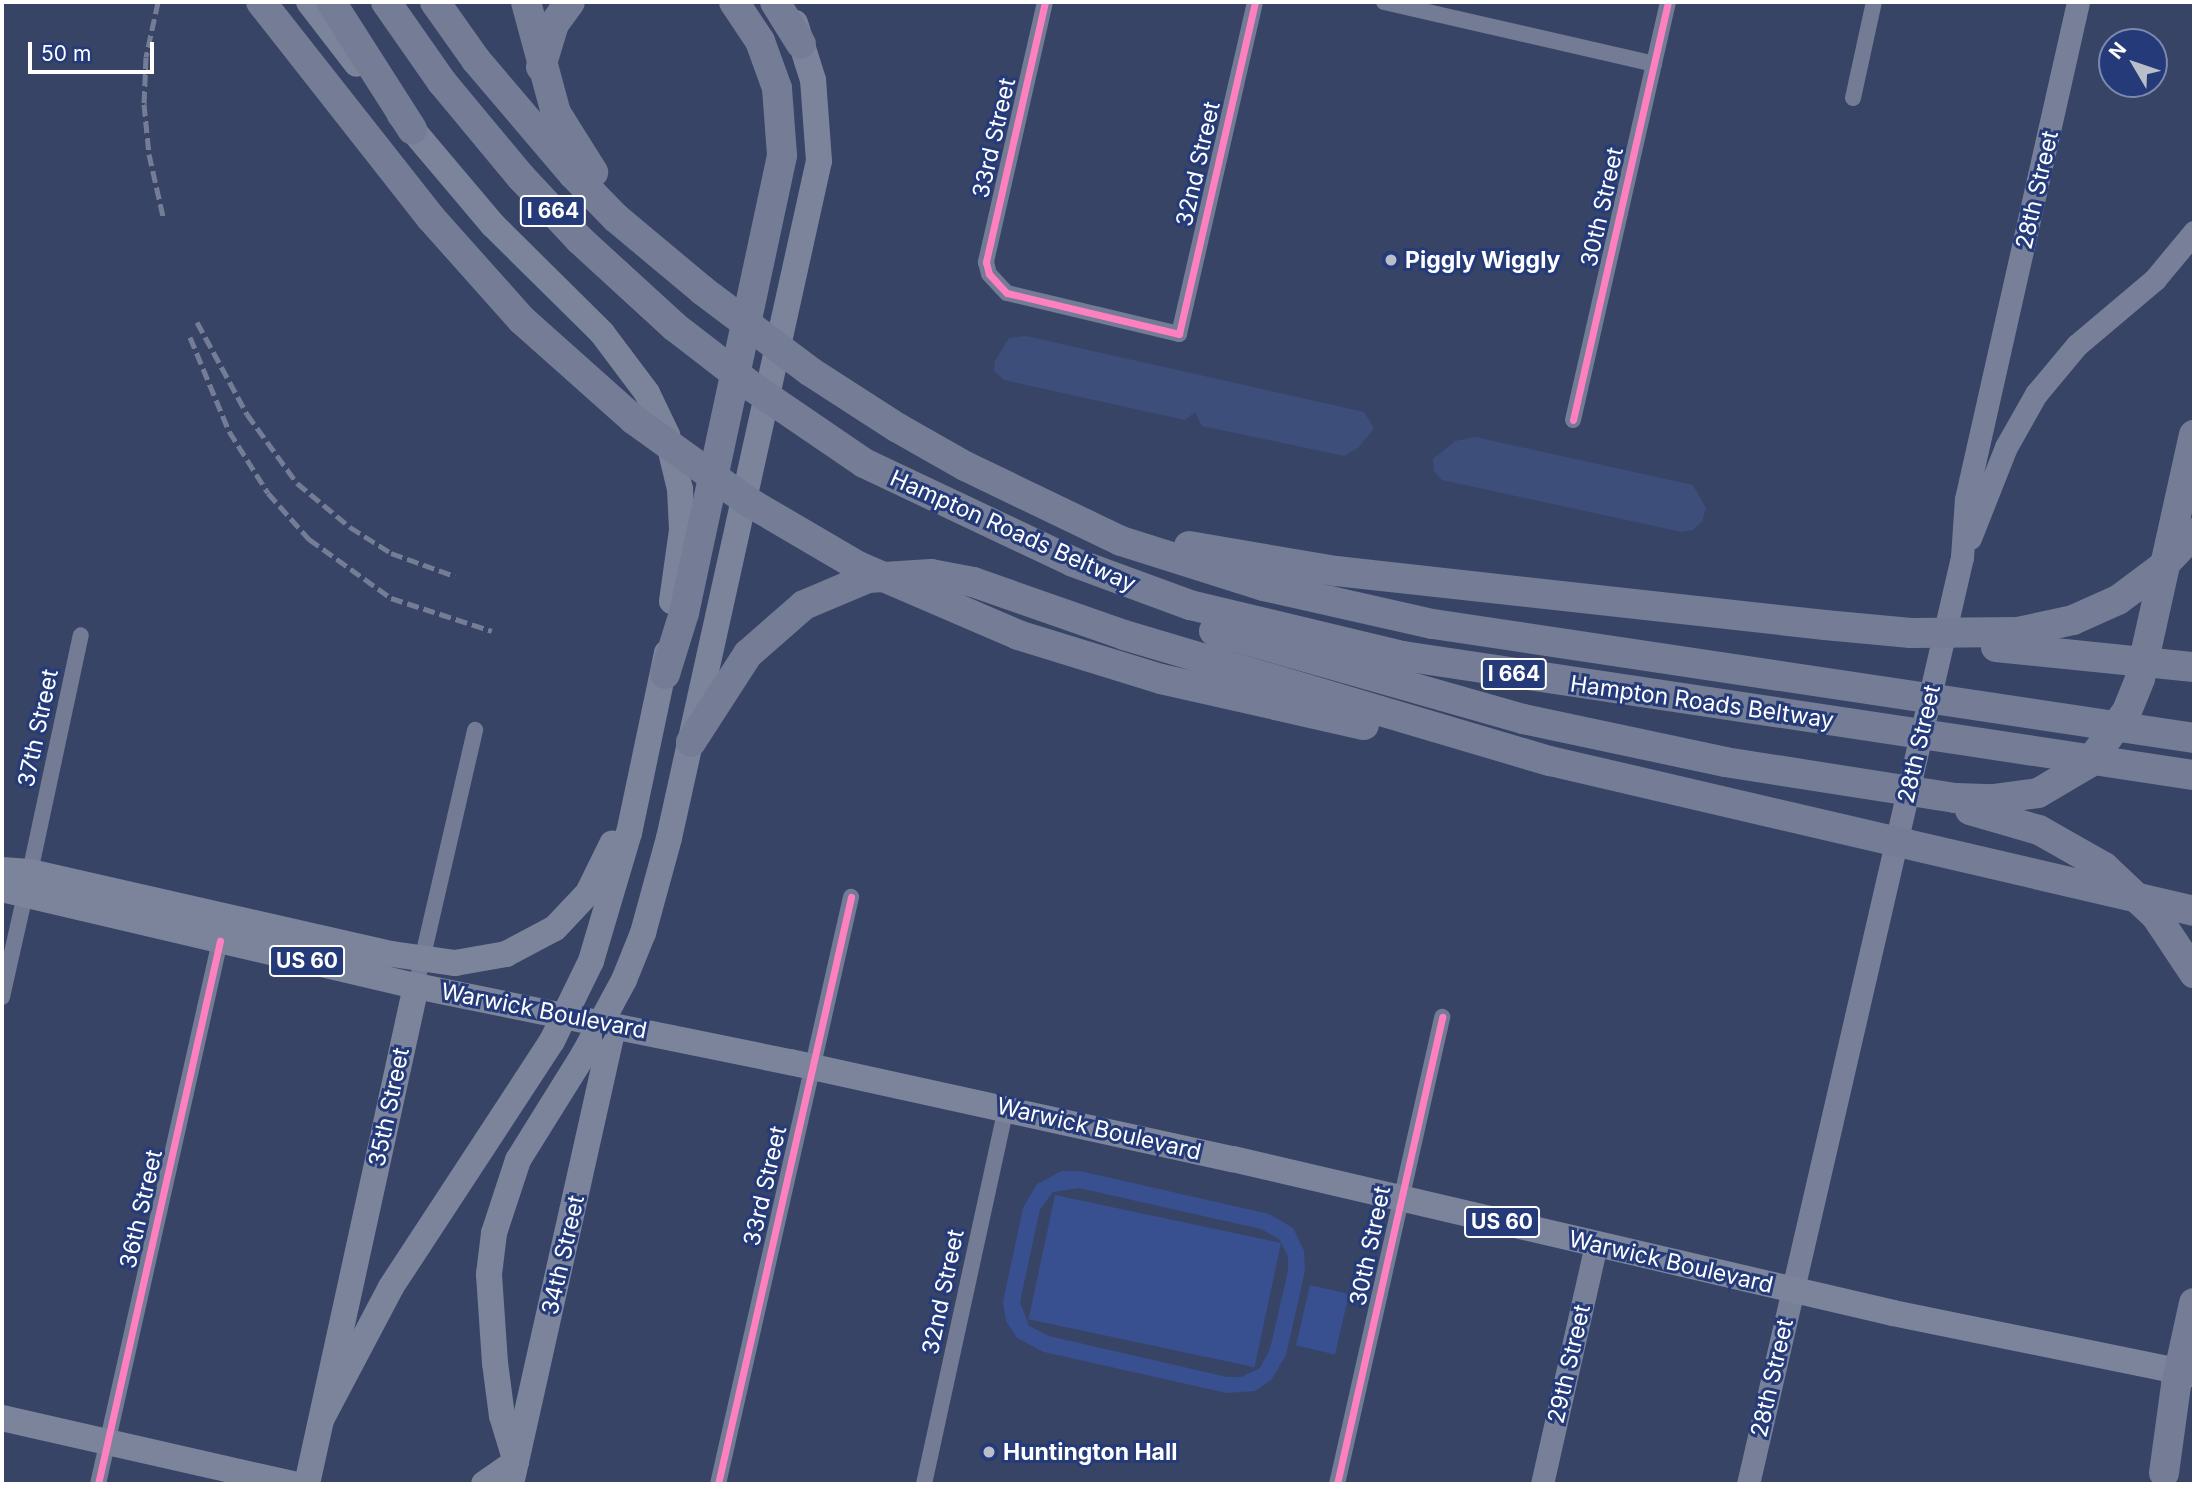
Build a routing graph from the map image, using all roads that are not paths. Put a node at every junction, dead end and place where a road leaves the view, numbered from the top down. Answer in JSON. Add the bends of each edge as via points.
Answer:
{"nodes":[{"id":1,"x":261,"y":2,"type":"edge"},
{"id":2,"x":309,"y":2,"type":"edge"},
{"id":3,"x":331,"y":2,"type":"edge"},
{"id":4,"x":386,"y":2,"type":"edge"},
{"id":5,"x":435,"y":2,"type":"edge"},
{"id":6,"x":526,"y":2,"type":"edge"},
{"id":7,"x":570,"y":2,"type":"edge"},
{"id":8,"x":734,"y":2,"type":"edge"},
{"id":9,"x":775,"y":2,"type":"edge"},
{"id":10,"x":788,"y":2,"type":"edge"},
{"id":11,"x":1045,"y":2,"type":"edge"},
{"id":12,"x":1255,"y":2,"type":"edge"},
{"id":13,"x":1384,"y":2,"type":"edge"},
{"id":14,"x":1461,"y":2,"type":"edge"},
{"id":15,"x":1668,"y":2,"type":"edge"},
{"id":16,"x":1874,"y":2,"type":"edge"},
{"id":17,"x":2078,"y":2,"type":"edge"},
{"id":18,"x":1457,"y":18,"type":"junction"},
{"id":19,"x":801,"y":44,"type":"junction"},
{"id":20,"x":1654,"y":64,"type":"junction"},
{"id":21,"x":541,"y":68,"type":"junction"},
{"id":22,"x":1853,"y":98,"type":"dead end"},
{"id":23,"x":412,"y":129,"type":"junction"},
{"id":24,"x":2194,"y":232,"type":"edge"},
{"id":25,"x":676,"y":270,"type":"junction"},
{"id":26,"x":1179,"y":334,"type":"joint"},
{"id":27,"x":1573,"y":420,"type":"dead end"},
{"id":28,"x":2194,"y":435,"type":"edge"},
{"id":29,"x":864,"y":463,"type":"junction"},
{"id":30,"x":1062,"y":513,"type":"junction"},
{"id":31,"x":2194,"y":533,"type":"edge"},
{"id":32,"x":1962,"y":557,"type":"junction"},
{"id":33,"x":1911,"y":633,"type":"junction"},
{"id":34,"x":81,"y":635,"type":"dead end"},
{"id":35,"x":2194,"y":667,"type":"edge"},
{"id":36,"x":665,"y":674,"type":"junction"},
{"id":37,"x":475,"y":730,"type":"dead end"},
{"id":38,"x":653,"y":732,"type":"junction"},
{"id":39,"x":2194,"y":738,"type":"edge"},
{"id":40,"x":691,"y":742,"type":"junction"},
{"id":41,"x":1550,"y":761,"type":"junction"},
{"id":42,"x":2194,"y":775,"type":"edge"},
{"id":43,"x":1878,"y":787,"type":"junction"},
{"id":44,"x":2,"y":870,"type":"edge"},
{"id":45,"x":19,"y":886,"type":"edge"},
{"id":46,"x":851,"y":897,"type":"dead end"},
{"id":47,"x":2194,"y":911,"type":"edge"},
{"id":48,"x":220,"y":941,"type":"junction"},
{"id":49,"x":2194,"y":973,"type":"edge"},
{"id":50,"x":416,"y":986,"type":"junction"},
{"id":51,"x":2,"y":997,"type":"edge"},
{"id":52,"x":1442,"y":1017,"type":"dead end"},
{"id":53,"x":614,"y":1025,"type":"junction"},
{"id":54,"x":811,"y":1066,"type":"junction"},
{"id":55,"x":1006,"y":1109,"type":"junction"},
{"id":56,"x":1401,"y":1198,"type":"junction"},
{"id":57,"x":1596,"y":1244,"type":"junction"},
{"id":58,"x":2194,"y":1303,"type":"edge"},
{"id":59,"x":2194,"y":1366,"type":"edge"},
{"id":60,"x":2194,"y":1374,"type":"edge"},
{"id":61,"x":2177,"y":1409,"type":"junction"},
{"id":62,"x":2,"y":1418,"type":"edge"},
{"id":63,"x":322,"y":1418,"type":"junction"},
{"id":64,"x":107,"y":1442,"type":"junction"},
{"id":65,"x":514,"y":1473,"type":"edge"},
{"id":66,"x":2163,"y":1479,"type":"edge"},
{"id":67,"x":98,"y":1484,"type":"edge"},
{"id":68,"x":292,"y":1484,"type":"edge"},
{"id":69,"x":307,"y":1484,"type":"edge"},
{"id":70,"x":484,"y":1484,"type":"edge"},
{"id":71,"x":718,"y":1484,"type":"edge"},
{"id":72,"x":924,"y":1484,"type":"edge"},
{"id":73,"x":1337,"y":1484,"type":"edge"},
{"id":74,"x":1542,"y":1484,"type":"edge"},
{"id":75,"x":1748,"y":1484,"type":"edge"}],
"edges":[{"from":1,"to":41,"type":"highway","via":[[431,218],[522,320],[633,419],[709,476],[811,540],[938,604],[1081,656],[1161,679],[1477,750]]},
{"from":2,"to":23,"type":"main road"},
{"from":3,"to":23,"type":"highway"},
{"from":4,"to":29,"type":"highway","name":"Hampton Roads Beltway","number":"I 664","via":[[480,129],[588,248],[726,367]]},
{"from":5,"to":25,"type":"highway","name":"Hampton Roads Beltway","number":"I 664","via":[[476,60],[573,174]]},
{"from":6,"to":21,"type":"highway"},
{"from":7,"to":21,"type":"highway","via":[[554,24]]},
{"from":8,"to":36,"type":"highway","via":[[765,53],[782,116],[780,170],[684,613]]},
{"from":9,"to":19,"type":"highway"},
{"from":10,"to":19,"type":"main road"},
{"from":11,"to":26,"type":"street","name":"33rd Street","via":[[986,262],[993,282],[1007,293]]},
{"from":12,"to":26,"type":"street","name":"32nd Street"},
{"from":13,"to":18,"type":"street"},
{"from":14,"to":18,"type":"street"},
{"from":15,"to":20,"type":"street","name":"30th Street"},
{"from":16,"to":22,"type":"street"},
{"from":17,"to":32,"type":"main road","name":"28th Street","via":[[1966,499]]},
{"from":18,"to":20,"type":"street"},
{"from":19,"to":40,"type":"main road","via":[[813,80],[819,161]]},
{"from":20,"to":27,"type":"street","name":"30th Street"},
{"from":21,"to":25,"type":"highway","via":[[568,137]]},
{"from":23,"to":36,"type":"main road","via":[[493,225],[631,368],[667,436],[681,499],[680,559]]},
{"from":24,"to":32,"type":"main road","via":[[2155,279],[2077,345],[2036,394],[2006,447]]},
{"from":25,"to":30,"type":"highway","name":"Hampton Roads Beltway","number":"I 664","via":[[849,398],[947,456]]},
{"from":28,"to":43,"type":"highway","via":[[2140,678],[2127,711],[2089,763],[2038,793],[1972,799]]},
{"from":29,"to":42,"type":"highway","name":"Hampton Roads Beltway","number":"I 664","via":[[1003,531],[1115,578],[1190,605],[1337,643],[1572,683]]},
{"from":29,"to":43,"type":"highway","via":[[949,525],[985,543],[1113,598],[1195,625],[1523,719],[1725,762]]},
{"from":30,"to":33,"type":"highway","via":[[1174,543],[1289,564]]},
{"from":30,"to":39,"type":"highway","name":"Hampton Roads Beltway","number":"I 664","via":[[1156,553],[1348,607]]},
{"from":31,"to":33,"type":"highway","via":[[2139,586],[2073,620],[2018,632]]},
{"from":32,"to":75,"type":"main road","name":"28th Street"},
{"from":33,"to":35,"type":"highway"},
{"from":34,"to":45,"type":"street","name":"37th Street"},
{"from":36,"to":38,"type":"main road"},
{"from":37,"to":50,"type":"street","name":"35th Street"},
{"from":38,"to":45,"type":"main road","via":[[629,779],[599,875],[555,928],[506,954],[470,962],[428,961]]},
{"from":38,"to":63,"type":"main road","via":[[622,863],[591,961],[552,1041],[391,1287]]},
{"from":40,"to":41,"type":"highway","via":[[761,640],[804,605],[845,584],[888,575],[931,574]]},
{"from":40,"to":65,"type":"main road","via":[[643,933],[610,1010],[536,1129],[501,1203],[489,1274],[502,1416]]},
{"from":41,"to":47,"type":"highway"},
{"from":43,"to":49,"type":"highway","via":[[2039,830],[2087,855],[2124,883],[2156,916]]},
{"from":44,"to":45,"type":"main road"},
{"from":45,"to":48,"type":"main road","name":"Warwick Boulevard","number":"US 60"},
{"from":45,"to":51,"type":"street","name":"37th Street"},
{"from":46,"to":54,"type":"street","name":"33rd Street"},
{"from":48,"to":50,"type":"main road","name":"Warwick Boulevard","number":"US 60"},
{"from":48,"to":64,"type":"street","name":"36th Street"},
{"from":50,"to":53,"type":"main road","name":"Warwick Boulevard","number":"US 60"},
{"from":50,"to":63,"type":"main road","name":"35th Street"},
{"from":52,"to":56,"type":"street","name":"30th Street"},
{"from":53,"to":54,"type":"main road","name":"Warwick Boulevard","number":"US 60"},
{"from":53,"to":65,"type":"main road","name":"34th Street"},
{"from":54,"to":55,"type":"main road","name":"Warwick Boulevard","number":"US 60"},
{"from":54,"to":71,"type":"street","name":"33rd Street"},
{"from":55,"to":56,"type":"main road","name":"Warwick Boulevard","number":"US 60"},
{"from":55,"to":72,"type":"street","name":"32nd Street"},
{"from":56,"to":57,"type":"main road","name":"Warwick Boulevard","number":"US 60"},
{"from":56,"to":73,"type":"street","name":"30th Street"},
{"from":57,"to":60,"type":"main road","name":"Warwick Boulevard","number":"US 60","via":[[1893,1313]]},
{"from":57,"to":74,"type":"main road","name":"29th Street"},
{"from":58,"to":61,"type":"highway"},
{"from":59,"to":61,"type":"main road"},
{"from":61,"to":66,"type":"highway"},
{"from":62,"to":64,"type":"main road"},
{"from":63,"to":69,"type":"main road","name":"35th Street"},
{"from":64,"to":67,"type":"street","name":"36th Street"},
{"from":64,"to":68,"type":"main road"},
{"from":65,"to":70,"type":"main road"}]}
